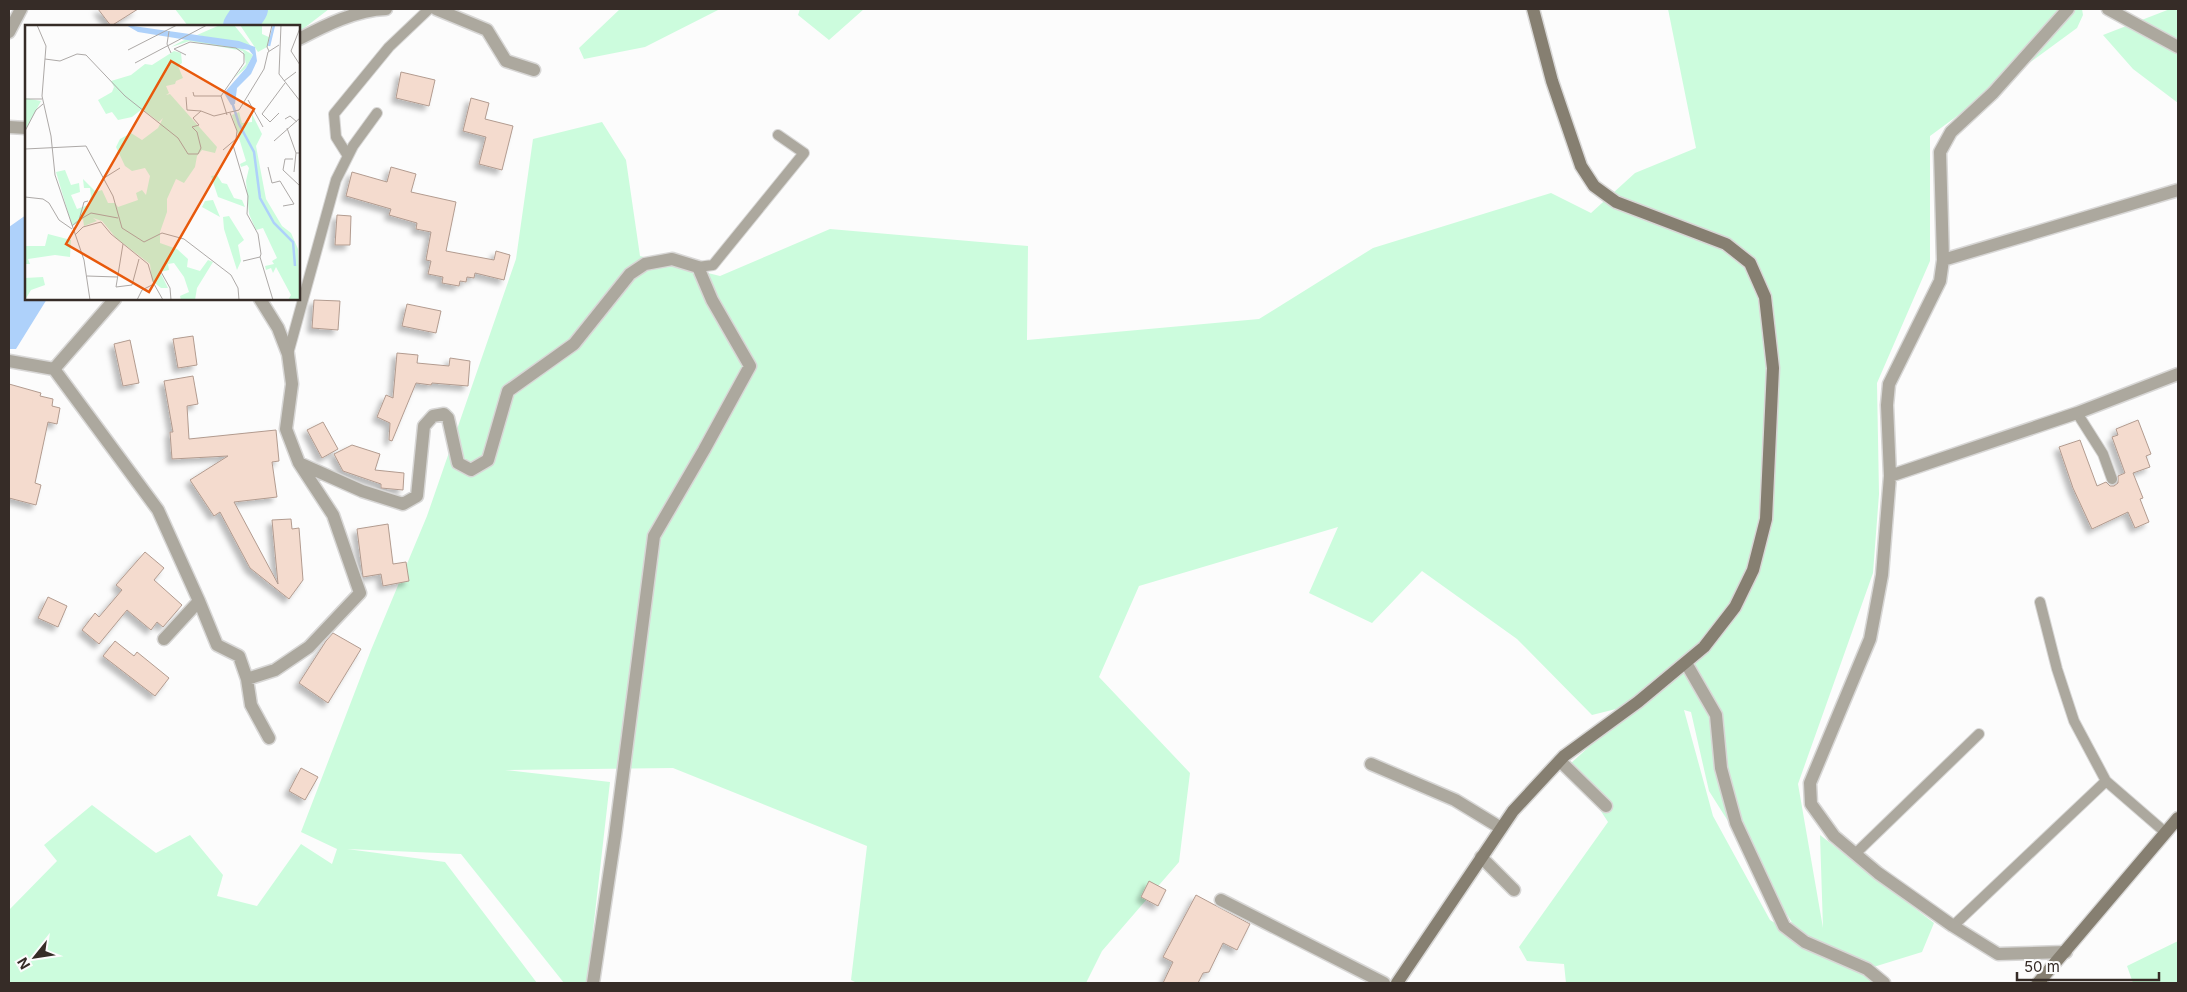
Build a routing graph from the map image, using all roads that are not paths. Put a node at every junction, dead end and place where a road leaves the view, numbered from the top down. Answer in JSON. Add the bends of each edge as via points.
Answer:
{"nodes":[{"id":1,"x":21,"y":9,"type":"edge"},
{"id":2,"x":371,"y":9,"type":"edge"},
{"id":3,"x":386,"y":9,"type":"edge"},
{"id":4,"x":429,"y":9,"type":"edge"},
{"id":5,"x":436,"y":9,"type":"edge"},
{"id":6,"x":1533,"y":9,"type":"edge"},
{"id":7,"x":2068,"y":9,"type":"edge"},
{"id":8,"x":2108,"y":9,"type":"edge"},
{"id":9,"x":9,"y":32,"type":"edge"},
{"id":10,"x":300,"y":38,"type":"edge"},
{"id":11,"x":2178,"y":47,"type":"edge"},
{"id":12,"x":534,"y":70,"type":"dead end"},
{"id":13,"x":377,"y":113,"type":"dead end"},
{"id":14,"x":9,"y":127,"type":"edge"},
{"id":15,"x":25,"y":128,"type":"edge"},
{"id":16,"x":778,"y":134,"type":"dead end"},
{"id":17,"x":348,"y":156,"type":"junction"},
{"id":18,"x":2178,"y":190,"type":"edge"},
{"id":19,"x":1943,"y":260,"type":"junction"},
{"id":20,"x":698,"y":266,"type":"junction"},
{"id":21,"x":114,"y":300,"type":"edge"},
{"id":22,"x":261,"y":300,"type":"edge"},
{"id":23,"x":288,"y":354,"type":"junction"},
{"id":24,"x":9,"y":361,"type":"edge"},
{"id":25,"x":54,"y":369,"type":"junction"},
{"id":26,"x":2178,"y":374,"type":"edge"},
{"id":27,"x":2077,"y":413,"type":"junction"},
{"id":28,"x":300,"y":463,"type":"junction"},
{"id":29,"x":1890,"y":476,"type":"junction"},
{"id":30,"x":2112,"y":479,"type":"dead end"},
{"id":31,"x":199,"y":601,"type":"junction"},
{"id":32,"x":2040,"y":602,"type":"dead end"},
{"id":33,"x":164,"y":639,"type":"dead end"},
{"id":34,"x":1686,"y":663,"type":"junction"},
{"id":35,"x":247,"y":679,"type":"junction"},
{"id":36,"x":1980,"y":734,"type":"dead end"},
{"id":37,"x":269,"y":738,"type":"dead end"},
{"id":38,"x":1560,"y":761,"type":"junction"},
{"id":39,"x":1371,"y":764,"type":"dead end"},
{"id":40,"x":2106,"y":782,"type":"junction"},
{"id":41,"x":1606,"y":806,"type":"dead end"},
{"id":42,"x":2178,"y":818,"type":"edge"},
{"id":43,"x":1501,"y":828,"type":"junction"},
{"id":44,"x":2166,"y":833,"type":"junction"},
{"id":45,"x":1856,"y":853,"type":"junction"},
{"id":46,"x":1481,"y":857,"type":"junction"},
{"id":47,"x":1514,"y":890,"type":"dead end"},
{"id":48,"x":1222,"y":900,"type":"dead end"},
{"id":49,"x":1953,"y":926,"type":"junction"},
{"id":50,"x":2066,"y":952,"type":"junction"},
{"id":51,"x":593,"y":983,"type":"edge"},
{"id":52,"x":1384,"y":983,"type":"edge"},
{"id":53,"x":1397,"y":983,"type":"edge"},
{"id":54,"x":1884,"y":983,"type":"edge"},
{"id":55,"x":2038,"y":983,"type":"edge"}],
"edges":[{"from":1,"to":9,"type":"street"},
{"from":2,"to":3,"type":"street"},
{"from":2,"to":10,"type":"street","via":[[321,27]]},
{"from":4,"to":17,"type":"lane","via":[[389,47],[334,114],[336,137]]},
{"from":5,"to":12,"type":"street","via":[[486,30],[506,61]]},
{"from":6,"to":34,"type":"street","via":[[1552,81],[1581,166],[1594,186],[1616,202],[1726,244],[1750,264],[1765,297],[1773,368],[1766,519],[1753,570],[1735,607],[1704,647]]},
{"from":7,"to":19,"type":"street","via":[[1993,93],[1950,132],[1940,152]]},
{"from":8,"to":11,"type":"street"},
{"from":13,"to":17,"type":"lane"},
{"from":14,"to":15,"type":"street"},
{"from":16,"to":20,"type":"lane","via":[[804,153],[713,265]]},
{"from":17,"to":23,"type":"lane","via":[[336,180]]},
{"from":18,"to":19,"type":"street"},
{"from":19,"to":29,"type":"street","via":[[1940,281],[1889,384]]},
{"from":20,"to":28,"type":"street","via":[[672,259],[645,264],[630,274],[574,344],[508,391],[488,460],[470,470],[458,463],[448,418],[444,414],[433,416],[424,426],[417,496],[403,504],[362,491]]},
{"from":20,"to":51,"type":"street","via":[[712,300],[750,366],[654,536]]},
{"from":21,"to":25,"type":"street"},
{"from":22,"to":23,"type":"street","via":[[278,328]]},
{"from":23,"to":28,"type":"street","via":[[292,384],[286,429]]},
{"from":24,"to":25,"type":"street"},
{"from":25,"to":31,"type":"street","via":[[158,510]]},
{"from":26,"to":27,"type":"street"},
{"from":27,"to":29,"type":"street"},
{"from":27,"to":30,"type":"lane","via":[[2103,454]]},
{"from":28,"to":35,"type":"street","via":[[333,514],[360,592],[309,647],[275,670]]},
{"from":29,"to":45,"type":"street","via":[[1882,575],[1870,639],[1810,783],[1811,804],[1834,836]]},
{"from":31,"to":33,"type":"street"},
{"from":31,"to":35,"type":"street","via":[[216,645],[239,656]]},
{"from":32,"to":40,"type":"lane","via":[[2074,721]]},
{"from":34,"to":38,"type":"street"},
{"from":34,"to":54,"type":"street","via":[[1716,715],[1721,768],[1736,823],[1784,926],[1805,942],[1867,969]]},
{"from":35,"to":37,"type":"street","via":[[251,705]]},
{"from":36,"to":45,"type":"lane"},
{"from":38,"to":41,"type":"street"},
{"from":38,"to":43,"type":"street"},
{"from":39,"to":43,"type":"street","via":[[1455,800]]},
{"from":40,"to":44,"type":"lane"},
{"from":40,"to":49,"type":"lane"},
{"from":42,"to":44,"type":"street"},
{"from":43,"to":46,"type":"street"},
{"from":44,"to":50,"type":"street"},
{"from":45,"to":49,"type":"street","via":[[1878,873]]},
{"from":46,"to":47,"type":"street"},
{"from":46,"to":53,"type":"street"},
{"from":48,"to":52,"type":"street"},
{"from":49,"to":50,"type":"street","via":[[1998,954]]},
{"from":50,"to":55,"type":"street"}]}
